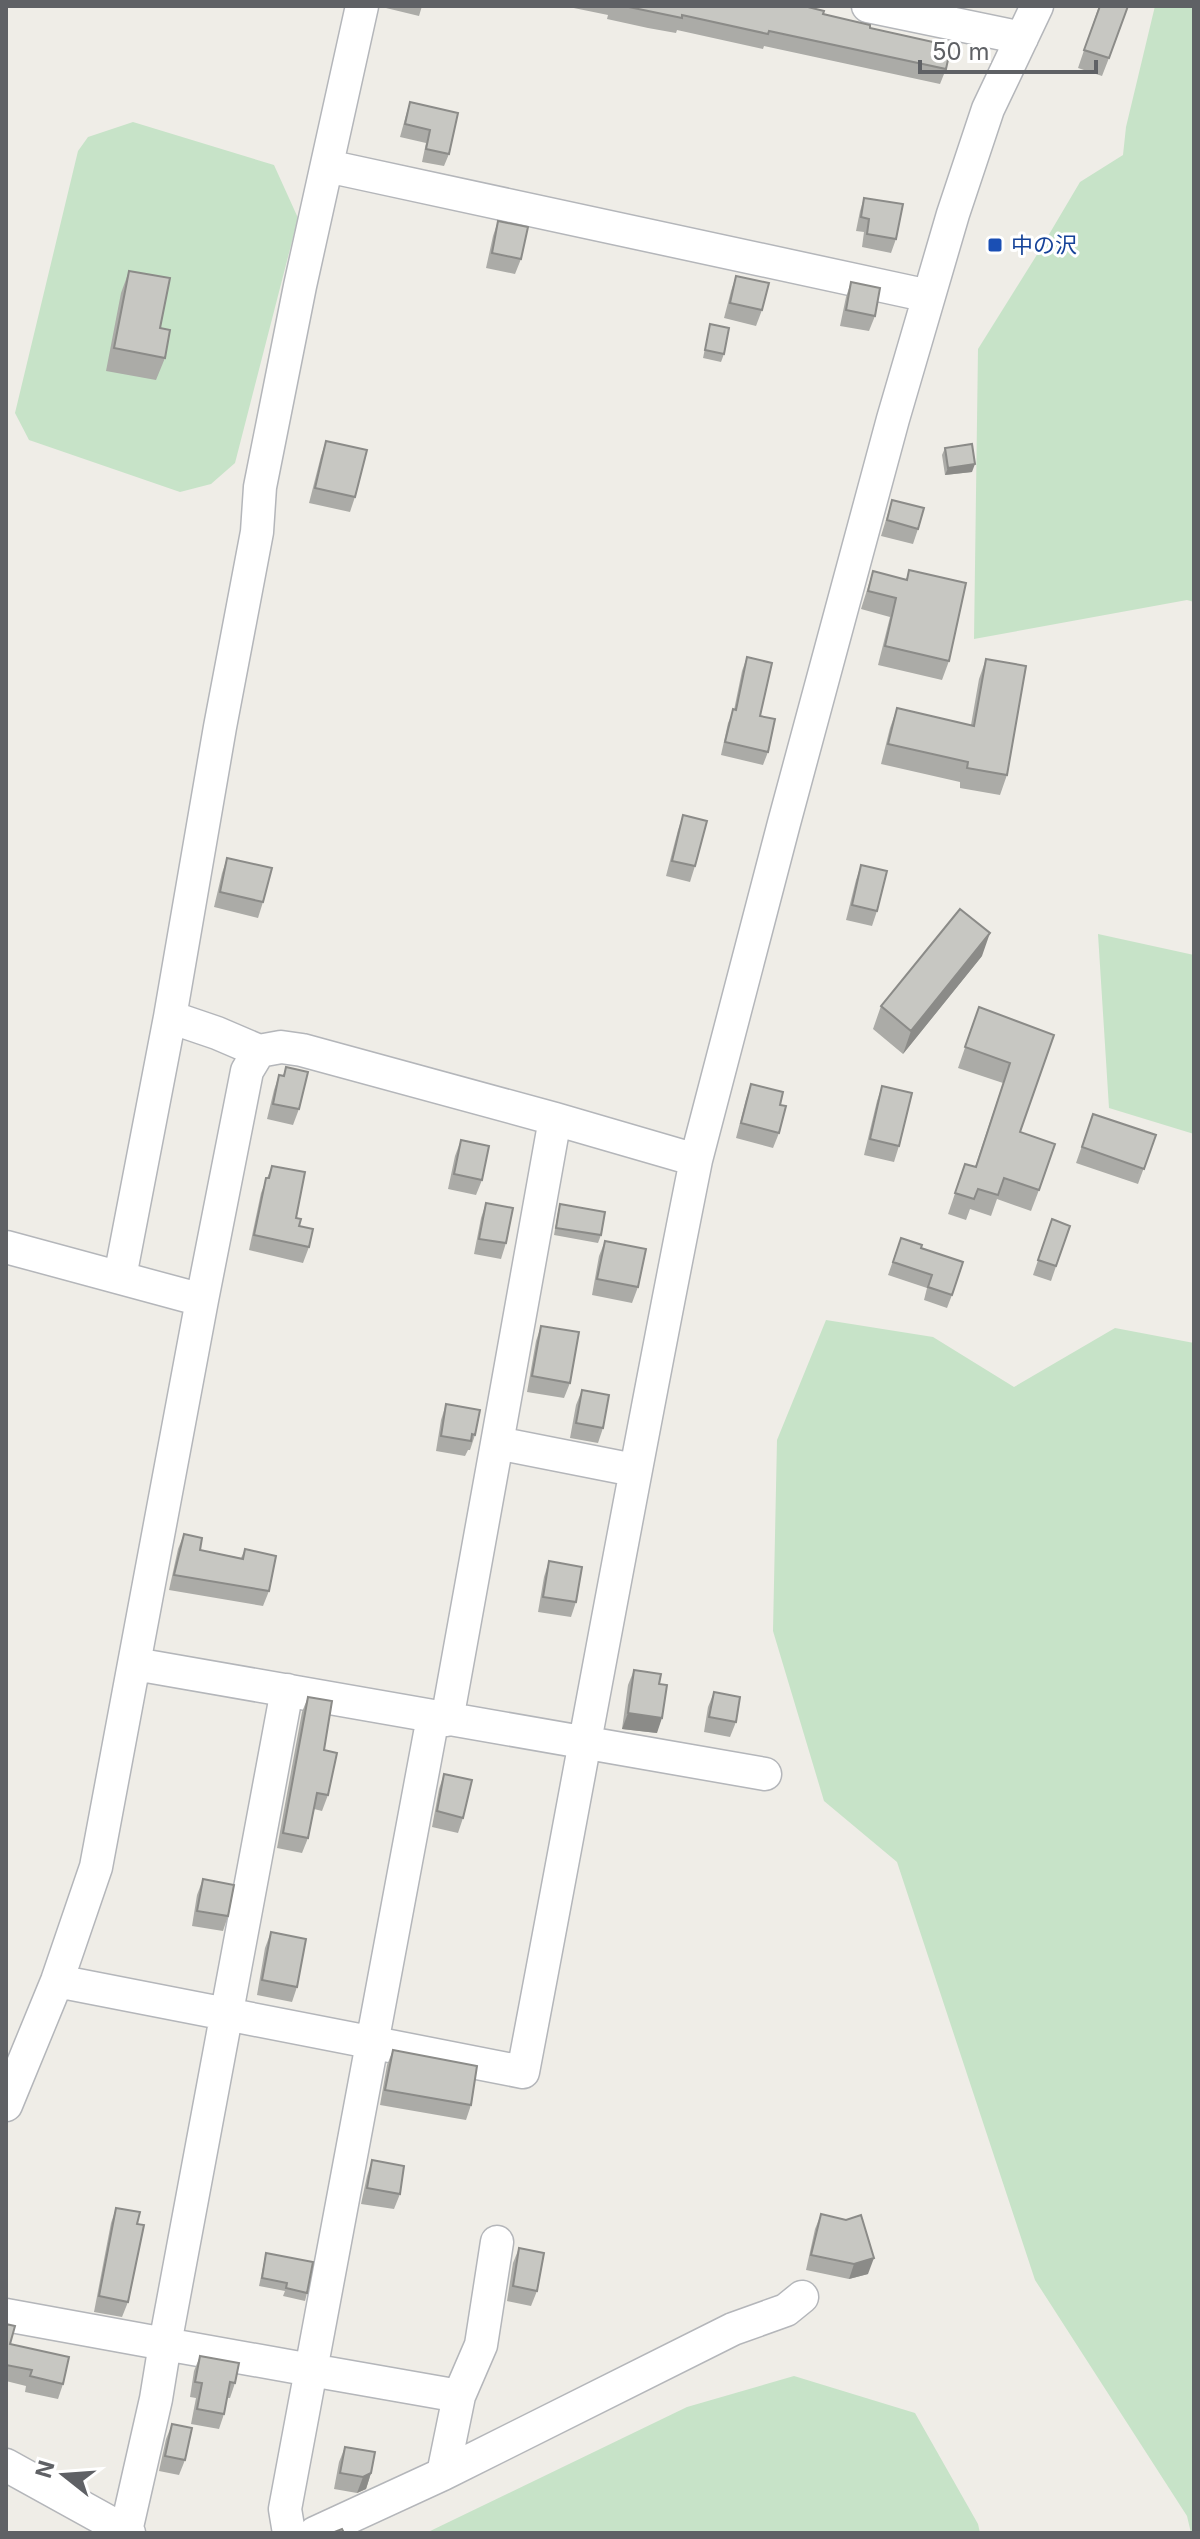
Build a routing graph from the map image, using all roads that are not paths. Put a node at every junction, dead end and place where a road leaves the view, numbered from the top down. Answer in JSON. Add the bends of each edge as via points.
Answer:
{"nodes":[{"id":1,"x":362,"y":6,"type":"edge"},
{"id":2,"x":868,"y":6,"type":"edge"},
{"id":3,"x":1037,"y":6,"type":"edge"},
{"id":4,"x":1022,"y":38,"type":"junction"},
{"id":5,"x":327,"y":166,"type":"junction"},
{"id":6,"x":929,"y":296,"type":"junction"},
{"id":7,"x":170,"y":1017,"type":"junction"},
{"id":8,"x":259,"y":1051,"type":"junction"},
{"id":9,"x":555,"y":1119,"type":"junction"},
{"id":10,"x":696,"y":1160,"type":"junction"},
{"id":11,"x":6,"y":1247,"type":"edge"},
{"id":12,"x":120,"y":1277,"type":"junction"},
{"id":13,"x":202,"y":1300,"type":"junction"},
{"id":14,"x":497,"y":1443,"type":"junction"},
{"id":15,"x":634,"y":1470,"type":"junction"},
{"id":16,"x":135,"y":1664,"type":"junction"},
{"id":17,"x":287,"y":1690,"type":"junction"},
{"id":18,"x":440,"y":1718,"type":"junction"},
{"id":19,"x":586,"y":1744,"type":"junction"},
{"id":20,"x":765,"y":1774,"type":"dead end"},
{"id":21,"x":57,"y":1981,"type":"junction"},
{"id":22,"x":227,"y":2016,"type":"junction"},
{"id":23,"x":372,"y":2045,"type":"junction"},
{"id":24,"x":6,"y":2105,"type":"edge"},
{"id":25,"x":497,"y":2242,"type":"dead end"},
{"id":26,"x":802,"y":2297,"type":"dead end"},
{"id":27,"x":6,"y":2315,"type":"edge"},
{"id":28,"x":165,"y":2344,"type":"junction"},
{"id":29,"x":311,"y":2370,"type":"junction"},
{"id":30,"x":459,"y":2396,"type":"junction"},
{"id":31,"x":6,"y":2465,"type":"edge"},
{"id":32,"x":443,"y":2474,"type":"junction"},
{"id":33,"x":128,"y":2532,"type":"edge"},
{"id":34,"x":289,"y":2533,"type":"edge"},
{"id":35,"x":315,"y":2533,"type":"edge"}],
"edges":[{"from":1,"to":5,"type":"street"},
{"from":2,"to":4,"type":"street"},
{"from":3,"to":4,"type":"street"},
{"from":4,"to":6,"type":"street","via":[[979,133]]},
{"from":5,"to":6,"type":"street"},
{"from":5,"to":7,"type":"street","via":[[260,487],[257,532]]},
{"from":6,"to":10,"type":"street"},
{"from":7,"to":8,"type":"street"},
{"from":7,"to":12,"type":"street"},
{"from":8,"to":9,"type":"street","via":[[302,1050]]},
{"from":8,"to":13,"type":"street","via":[[247,1071]]},
{"from":9,"to":10,"type":"street"},
{"from":9,"to":14,"type":"street"},
{"from":10,"to":15,"type":"street"},
{"from":11,"to":12,"type":"street"},
{"from":12,"to":13,"type":"street"},
{"from":13,"to":16,"type":"street"},
{"from":14,"to":15,"type":"street"},
{"from":14,"to":18,"type":"street"},
{"from":15,"to":19,"type":"street"},
{"from":16,"to":17,"type":"street"},
{"from":16,"to":21,"type":"street","via":[[96,1867]]},
{"from":17,"to":18,"type":"street"},
{"from":17,"to":22,"type":"street"},
{"from":18,"to":19,"type":"street"},
{"from":18,"to":23,"type":"street"},
{"from":19,"to":20,"type":"street"},
{"from":19,"to":23,"type":"street","via":[[523,2072]]},
{"from":21,"to":22,"type":"street"},
{"from":21,"to":24,"type":"street"},
{"from":22,"to":23,"type":"street"},
{"from":22,"to":28,"type":"street"},
{"from":23,"to":29,"type":"street"},
{"from":25,"to":30,"type":"street","via":[[481,2345]]},
{"from":26,"to":32,"type":"street","via":[[786,2310],[733,2329]]},
{"from":27,"to":28,"type":"street"},
{"from":28,"to":29,"type":"street"},
{"from":28,"to":33,"type":"street"},
{"from":29,"to":30,"type":"street"},
{"from":29,"to":34,"type":"street","via":[[285,2509]]},
{"from":30,"to":32,"type":"street"},
{"from":31,"to":33,"type":"street"},
{"from":32,"to":35,"type":"street"}]}
